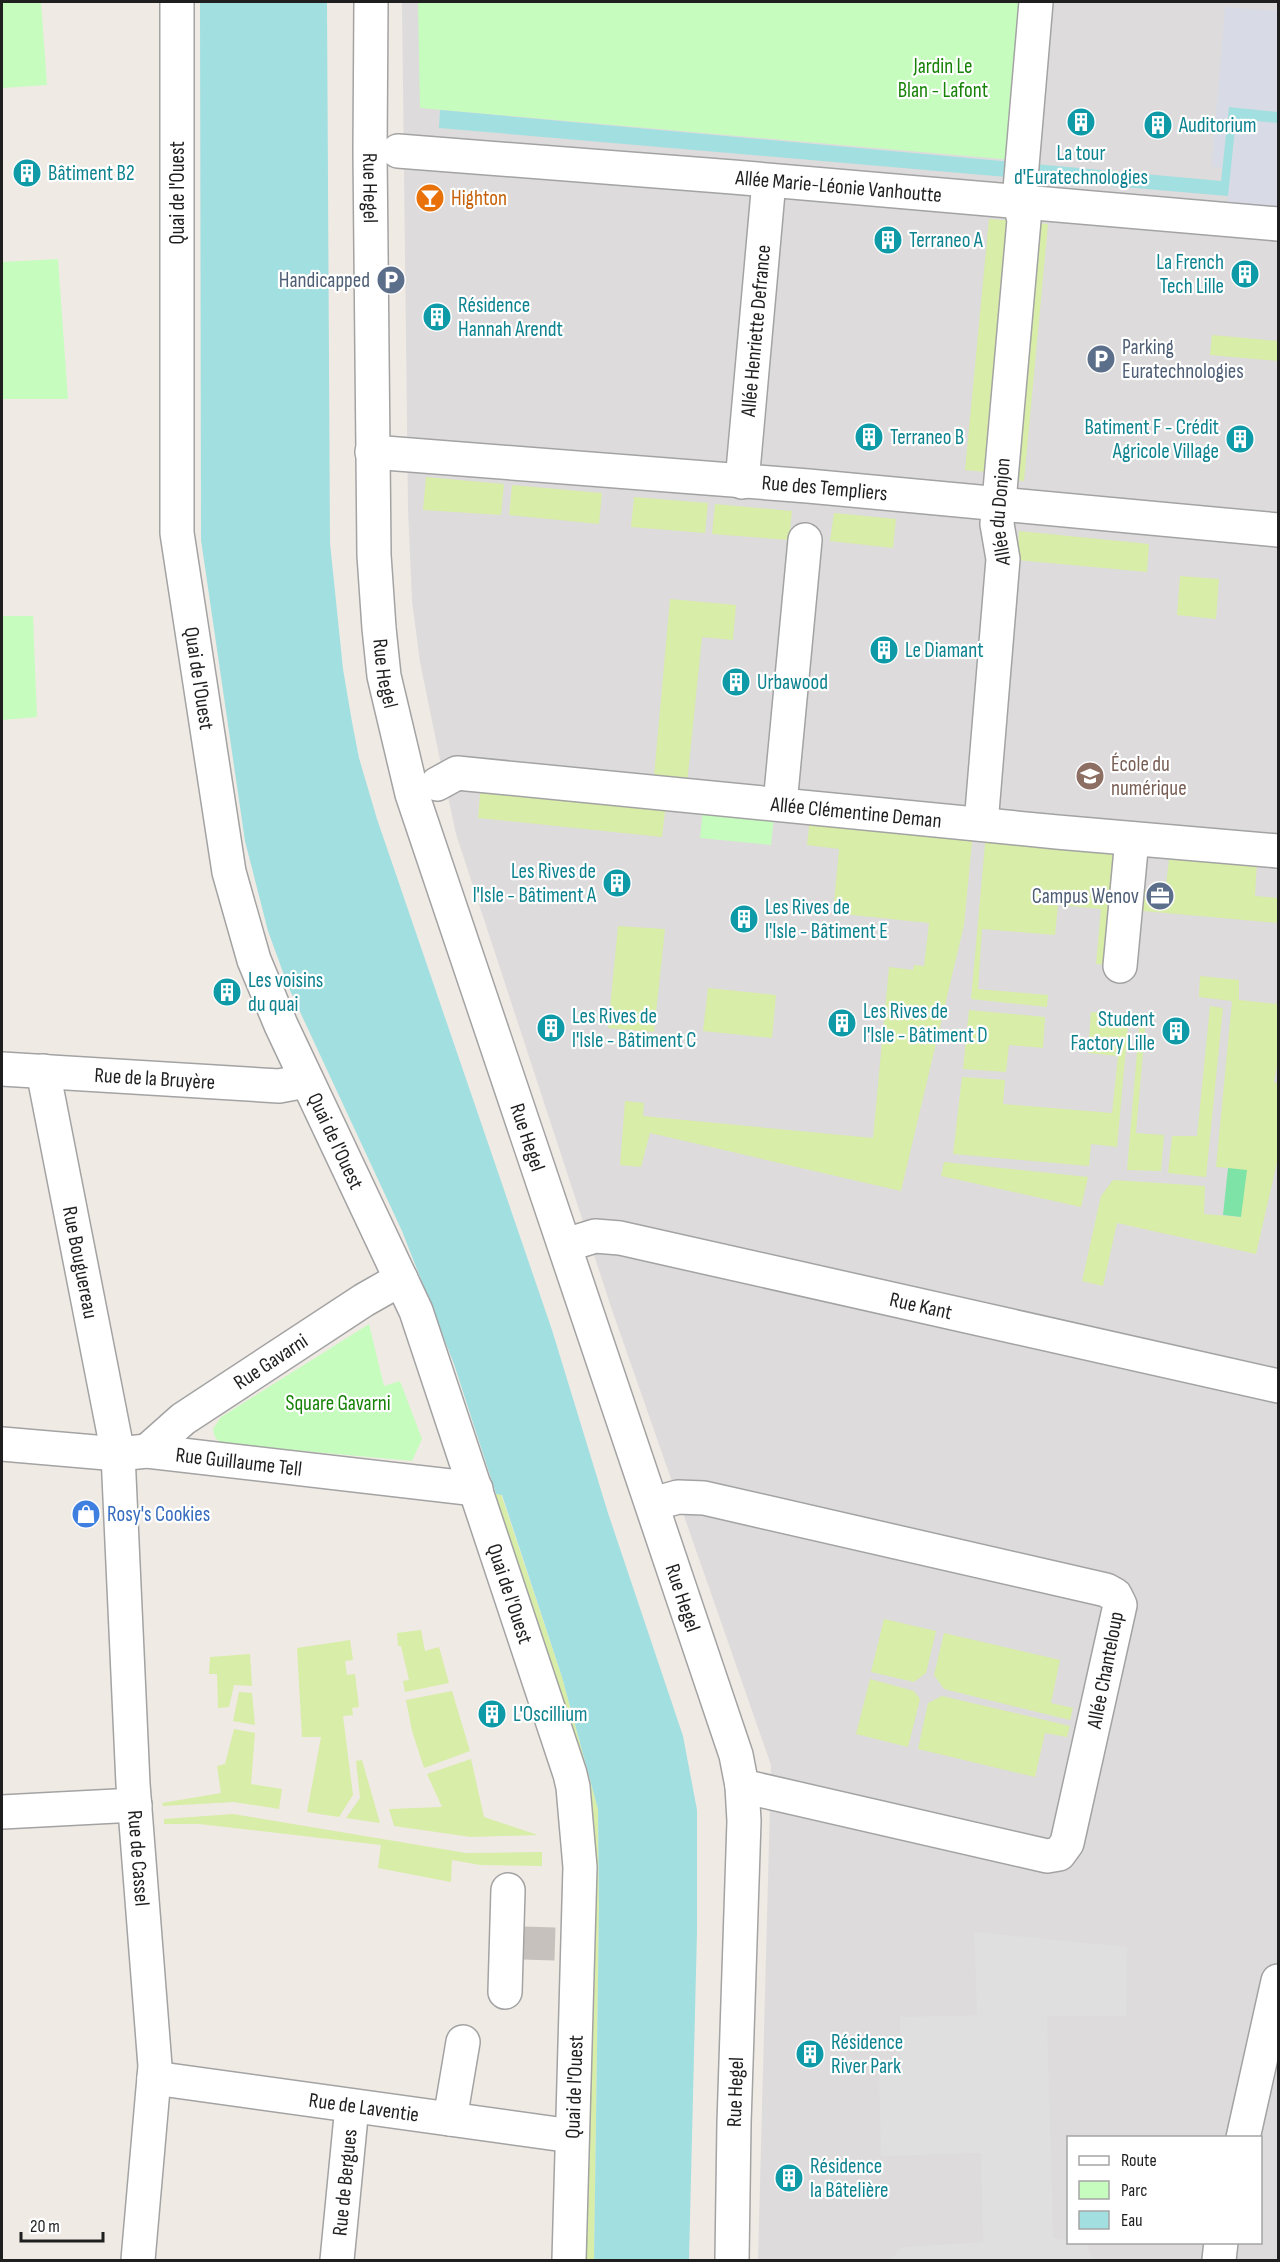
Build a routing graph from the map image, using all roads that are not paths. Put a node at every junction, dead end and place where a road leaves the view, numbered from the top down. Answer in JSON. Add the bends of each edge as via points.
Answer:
{"nodes":[{"id":1,"x":177,"y":2,"type":"edge"},
{"id":2,"x":371,"y":2,"type":"edge"},
{"id":3,"x":1036,"y":2,"type":"edge"},
{"id":4,"x":399,"y":151,"type":"dead end"},
{"id":5,"x":1021,"y":180,"type":"junction"},
{"id":6,"x":769,"y":181,"type":"junction"},
{"id":7,"x":1278,"y":224,"type":"edge"},
{"id":8,"x":372,"y":452,"type":"junction"},
{"id":9,"x":742,"y":482,"type":"junction"},
{"id":10,"x":999,"y":502,"type":"junction"},
{"id":11,"x":1278,"y":530,"type":"edge"},
{"id":12,"x":804,"y":540,"type":"dead end"},
{"id":13,"x":437,"y":784,"type":"dead end"},
{"id":14,"x":780,"y":804,"type":"junction"},
{"id":15,"x":981,"y":824,"type":"junction"},
{"id":16,"x":1132,"y":839,"type":"junction"},
{"id":17,"x":1278,"y":851,"type":"edge"},
{"id":18,"x":1120,"y":966,"type":"dead end"},
{"id":19,"x":2,"y":1069,"type":"edge"},
{"id":20,"x":43,"y":1071,"type":"junction"},
{"id":21,"x":306,"y":1080,"type":"junction"},
{"id":22,"x":566,"y":1245,"type":"junction"},
{"id":23,"x":401,"y":1279,"type":"junction"},
{"id":24,"x":1278,"y":1386,"type":"edge"},
{"id":25,"x":2,"y":1444,"type":"edge"},
{"id":26,"x":132,"y":1453,"type":"junction"},
{"id":27,"x":476,"y":1489,"type":"junction"},
{"id":28,"x":653,"y":1504,"type":"junction"},
{"id":29,"x":742,"y":1786,"type":"junction"},
{"id":30,"x":135,"y":1805,"type":"junction"},
{"id":31,"x":2,"y":1812,"type":"edge"},
{"id":32,"x":508,"y":1890,"type":"dead end"},
{"id":33,"x":1278,"y":1981,"type":"edge"},
{"id":34,"x":505,"y":1992,"type":"dead end"},
{"id":35,"x":463,"y":2042,"type":"dead end"},
{"id":36,"x":154,"y":2078,"type":"junction"},
{"id":37,"x":352,"y":2106,"type":"junction"},
{"id":38,"x":450,"y":2119,"type":"junction"},
{"id":39,"x":572,"y":2136,"type":"junction"},
{"id":40,"x":1243,"y":2136,"type":"edge"},
{"id":41,"x":1221,"y":2244,"type":"edge"},
{"id":42,"x":138,"y":2260,"type":"edge"},
{"id":43,"x":337,"y":2260,"type":"edge"},
{"id":44,"x":568,"y":2260,"type":"edge"},
{"id":45,"x":732,"y":2260,"type":"edge"},
{"id":46,"x":1219,"y":2260,"type":"edge"}],
"edges":[{"from":1,"to":21,"type":"street","name":"Quai de l'Ouest","via":[[177,533],[229,872],[254,960]]},
{"from":2,"to":8,"type":"street","name":"Rue Hegel"},
{"from":3,"to":5,"type":"street","name":"Allée du Donjon"},
{"from":4,"to":6,"type":"street","name":"Allée Marie-Léonie Vanhoutte"},
{"from":5,"to":6,"type":"street","name":"Allée Marie-Léonie Vanhoutte"},
{"from":5,"to":7,"type":"street","name":"Allée Marie-Léonie Vanhoutte"},
{"from":5,"to":10,"type":"street","name":"Allée du Donjon","via":[[1024,220]]},
{"from":6,"to":9,"type":"street","name":"Allée Henriette Defrance"},
{"from":8,"to":9,"type":"street","name":"Rue des Templiers"},
{"from":8,"to":22,"type":"street","name":"Rue Hegel","via":[[374,555],[384,676],[412,794]]},
{"from":9,"to":10,"type":"street","name":"Rue des Templiers"},
{"from":10,"to":11,"type":"street","name":"Rue des Templiers","via":[[1135,506]]},
{"from":10,"to":15,"type":"street","name":"Allée du Donjon","via":[[997,524],[1003,559]]},
{"from":12,"to":14,"type":"street"},
{"from":13,"to":14,"type":"street","name":"Allée Clémentine Deman","via":[[457,773]]},
{"from":14,"to":15,"type":"street","name":"Allée Clémentine Deman"},
{"from":15,"to":16,"type":"street","name":"Allée Clémentine Deman"},
{"from":16,"to":17,"type":"street","name":"Allée Clémentine Deman"},
{"from":16,"to":18,"type":"street"},
{"from":19,"to":20,"type":"street","name":"Rue de la Bruyère"},
{"from":20,"to":21,"type":"street","name":"Rue de la Bruyère","via":[[279,1086]]},
{"from":20,"to":26,"type":"street","name":"Rue Bouguereau"},
{"from":21,"to":23,"type":"street","name":"Quai de l'Ouest"},
{"from":22,"to":24,"type":"street","name":"Rue Kant","via":[[595,1236],[620,1238]]},
{"from":22,"to":28,"type":"street","name":"Rue Hegel"},
{"from":23,"to":26,"type":"street","name":"Rue Gavarni"},
{"from":23,"to":27,"type":"street","name":"Quai de l'Ouest","via":[[416,1311]]},
{"from":25,"to":26,"type":"street","name":"Rue Guillaume Tell"},
{"from":26,"to":27,"type":"street","name":"Rue Guillaume Tell"},
{"from":26,"to":30,"type":"street","name":"Rue de Cassel"},
{"from":27,"to":39,"type":"street","name":"Quai de l'Ouest","via":[[573,1787],[580,1867],[568,1944]]},
{"from":28,"to":29,"type":"street","name":"Rue Hegel","via":[[732,1737]]},
{"from":28,"to":29,"type":"street","name":"Allée Chanteloup","via":[[678,1497],[704,1498],[1106,1590],[1115,1595],[1120,1605],[1067,1843],[1059,1854],[1047,1856]]},
{"from":29,"to":45,"type":"street","name":"Rue Hegel"},
{"from":30,"to":31,"type":"street"},
{"from":30,"to":36,"type":"street","name":"Rue de Cassel"},
{"from":32,"to":34,"type":"street","via":[[515,1943]]},
{"from":33,"to":40,"type":"street"},
{"from":35,"to":38,"type":"street"},
{"from":36,"to":37,"type":"street","name":"Rue de Laventie"},
{"from":36,"to":42,"type":"street","name":"Rue de Cassel"},
{"from":37,"to":38,"type":"street","name":"Rue de Laventie"},
{"from":37,"to":43,"type":"street","name":"Rue de Bergues"},
{"from":38,"to":39,"type":"street","name":"Rue de Laventie"},
{"from":39,"to":44,"type":"street","name":"Quai de l'Ouest"},
{"from":41,"to":46,"type":"street"}]}
